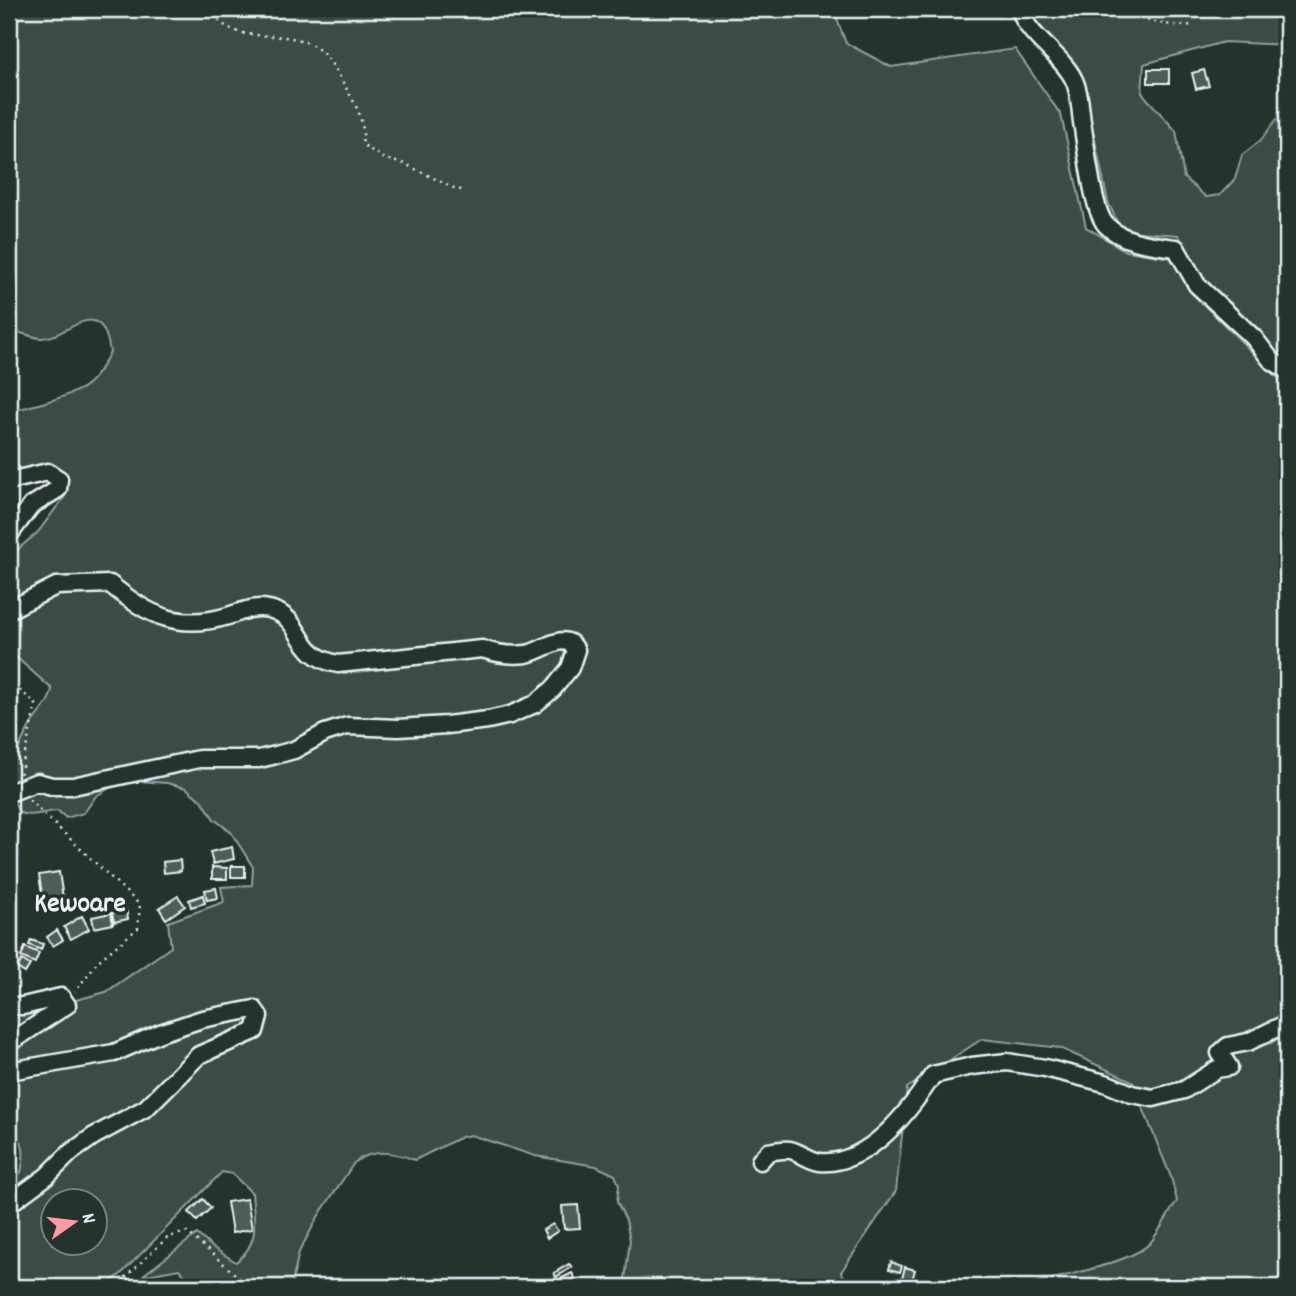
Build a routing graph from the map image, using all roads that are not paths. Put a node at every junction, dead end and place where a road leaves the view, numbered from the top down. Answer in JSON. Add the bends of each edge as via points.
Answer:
{"nodes":[{"id":1,"x":1020,"y":9,"type":"edge"},
{"id":2,"x":1287,"y":370,"type":"edge"},
{"id":3,"x":9,"y":481,"type":"edge"},
{"id":4,"x":9,"y":535,"type":"edge"},
{"id":5,"x":9,"y":610,"type":"edge"},
{"id":6,"x":13,"y":791,"type":"edge"},
{"id":7,"x":9,"y":1006,"type":"edge"},
{"id":8,"x":1287,"y":1023,"type":"edge"},
{"id":9,"x":9,"y":1043,"type":"edge"},
{"id":10,"x":9,"y":1071,"type":"edge"},
{"id":11,"x":760,"y":1161,"type":"dead end"},
{"id":12,"x":9,"y":1204,"type":"edge"}],
"edges":[{"from":1,"to":2,"type":"street","via":[[1025,22],[1076,83],[1100,217],[1131,240],[1175,248],[1197,285],[1271,360]]},
{"from":3,"to":4,"type":"street","via":[[48,472],[59,479],[58,489],[30,506]]},
{"from":5,"to":6,"type":"street","via":[[57,586],[110,584],[137,606],[169,619],[211,621],[264,607],[290,622],[310,653],[338,664],[482,649],[522,655],[566,641],[576,650],[553,689],[535,704],[510,715],[447,725],[347,726],[294,750],[259,759],[198,759],[73,786],[37,782]]},
{"from":7,"to":9,"type":"street","via":[[61,997],[66,1005]]},
{"from":8,"to":11,"type":"street","via":[[1248,1042],[1228,1046],[1220,1053],[1229,1067],[1217,1069],[1184,1090],[1153,1098],[1007,1062],[933,1075],[890,1132],[848,1158],[820,1162],[789,1150],[768,1152]]},
{"from":10,"to":12,"type":"street","via":[[114,1053],[202,1019],[254,1009],[259,1016],[255,1031],[199,1055],[146,1108],[86,1141]]}]}
